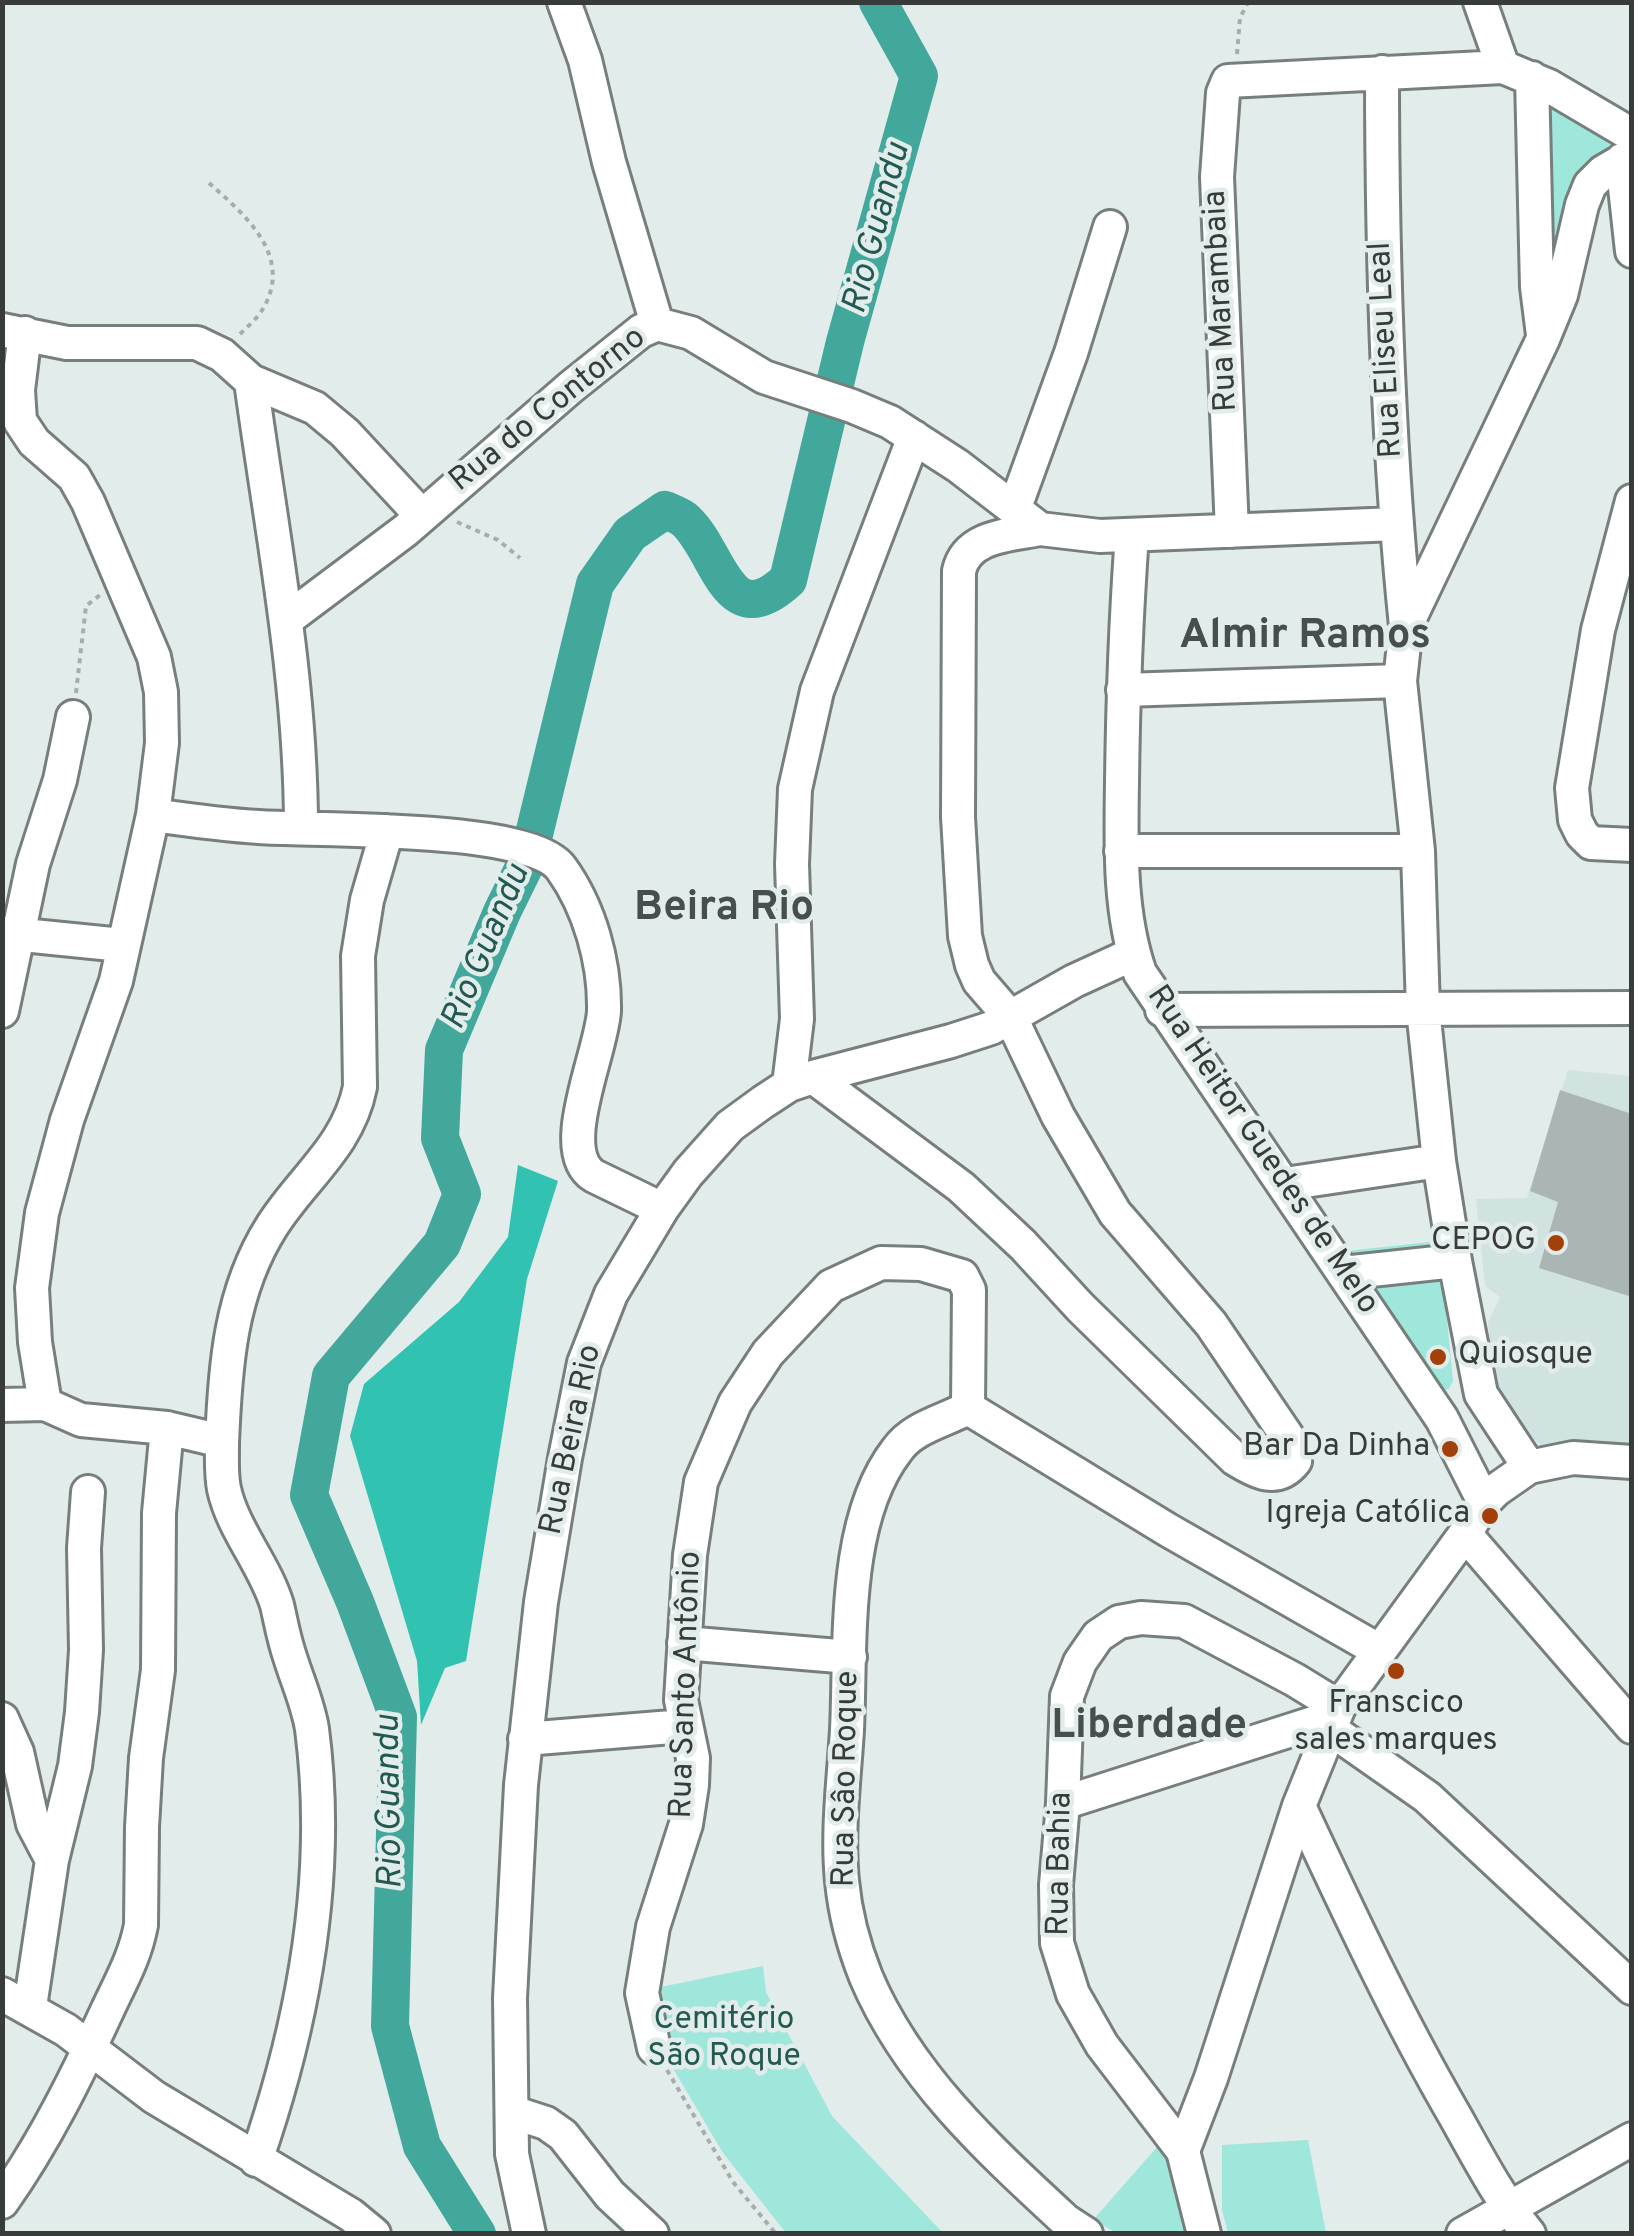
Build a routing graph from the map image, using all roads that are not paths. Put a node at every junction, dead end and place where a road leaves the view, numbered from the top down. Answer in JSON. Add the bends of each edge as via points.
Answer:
{"nodes":[{"id":1,"x":564,"y":2,"type":"edge"},
{"id":2,"x":1480,"y":2,"type":"edge"},
{"id":3,"x":1382,"y":72,"type":"junction"},
{"id":4,"x":1518,"y":73,"type":"junction"},
{"id":5,"x":1628,"y":150,"type":"edge"},
{"id":6,"x":1110,"y":227,"type":"dead end"},
{"id":7,"x":1632,"y":251,"type":"edge"},
{"id":8,"x":657,"y":324,"type":"junction"},
{"id":9,"x":14,"y":332,"type":"edge"},
{"id":10,"x":1543,"y":340,"type":"junction"},
{"id":11,"x":250,"y":381,"type":"junction"},
{"id":12,"x":914,"y":437,"type":"junction"},
{"id":13,"x":1632,"y":501,"type":"edge"},
{"id":14,"x":426,"y":513,"type":"junction"},
{"id":15,"x":1027,"y":519,"type":"junction"},
{"id":16,"x":1396,"y":524,"type":"junction"},
{"id":17,"x":1232,"y":531,"type":"junction"},
{"id":18,"x":1132,"y":534,"type":"junction"},
{"id":19,"x":286,"y":620,"type":"junction"},
{"id":20,"x":1406,"y":626,"type":"junction"},
{"id":21,"x":1400,"y":681,"type":"junction"},
{"id":22,"x":1123,"y":690,"type":"junction"},
{"id":23,"x":73,"y":717,"type":"road end"},
{"id":24,"x":153,"y":815,"type":"junction"},
{"id":25,"x":301,"y":828,"type":"junction"},
{"id":26,"x":387,"y":831,"type":"junction"},
{"id":27,"x":1632,"y":844,"type":"edge"},
{"id":28,"x":1418,"y":850,"type":"junction"},
{"id":29,"x":1121,"y":851,"type":"junction"},
{"id":30,"x":11,"y":935,"type":"edge"},
{"id":31,"x":122,"y":945,"type":"junction"},
{"id":32,"x":1133,"y":954,"type":"junction"},
{"id":33,"x":1632,"y":1008,"type":"edge"},
{"id":34,"x":1423,"y":1009,"type":"junction"},
{"id":35,"x":1162,"y":1010,"type":"junction"},
{"id":36,"x":2,"y":1012,"type":"edge"},
{"id":37,"x":1010,"y":1018,"type":"junction"},
{"id":38,"x":801,"y":1081,"type":"junction"},
{"id":39,"x":1439,"y":1161,"type":"junction"},
{"id":40,"x":1285,"y":1184,"type":"junction"},
{"id":41,"x":662,"y":1209,"type":"junction"},
{"id":42,"x":1455,"y":1260,"type":"junction"},
{"id":43,"x":1343,"y":1273,"type":"junction"},
{"id":44,"x":1481,"y":1394,"type":"junction"},
{"id":45,"x":44,"y":1404,"type":"junction"},
{"id":46,"x":2,"y":1405,"type":"edge"},
{"id":47,"x":968,"y":1408,"type":"junction"},
{"id":48,"x":1442,"y":1418,"type":"junction"},
{"id":49,"x":167,"y":1428,"type":"junction"},
{"id":50,"x":222,"y":1441,"type":"junction"},
{"id":51,"x":1632,"y":1462,"type":"edge"},
{"id":52,"x":1529,"y":1467,"type":"junction"},
{"id":53,"x":88,"y":1492,"type":"dead end"},
{"id":54,"x":1484,"y":1502,"type":"junction"},
{"id":55,"x":1465,"y":1534,"type":"junction"},
{"id":56,"x":684,"y":1644,"type":"junction"},
{"id":57,"x":1378,"y":1650,"type":"junction"},
{"id":58,"x":850,"y":1657,"type":"junction"},
{"id":59,"x":2,"y":1718,"type":"edge"},
{"id":60,"x":1335,"y":1718,"type":"junction"},
{"id":61,"x":684,"y":1726,"type":"junction"},
{"id":62,"x":1632,"y":1727,"type":"edge"},
{"id":63,"x":525,"y":1740,"type":"junction"},
{"id":64,"x":1063,"y":1803,"type":"junction"},
{"id":65,"x":1299,"y":1806,"type":"junction"},
{"id":66,"x":52,"y":1860,"type":"junction"},
{"id":67,"x":1632,"y":1988,"type":"edge"},
{"id":68,"x":16,"y":2001,"type":"edge"},
{"id":69,"x":91,"y":2048,"type":"junction"},
{"id":70,"x":654,"y":2048,"type":"road end"},
{"id":71,"x":512,"y":2112,"type":"junction"},
{"id":72,"x":1632,"y":2138,"type":"edge"},
{"id":73,"x":1184,"y":2151,"type":"junction"},
{"id":74,"x":256,"y":2160,"type":"junction"},
{"id":75,"x":2,"y":2202,"type":"edge"},
{"id":76,"x":1519,"y":2221,"type":"edge"},
{"id":77,"x":374,"y":2234,"type":"edge"},
{"id":78,"x":529,"y":2234,"type":"edge"},
{"id":79,"x":652,"y":2234,"type":"edge"},
{"id":80,"x":1086,"y":2234,"type":"edge"},
{"id":81,"x":1204,"y":2234,"type":"edge"},
{"id":82,"x":1463,"y":2234,"type":"edge"}],
"edges":[{"from":1,"to":8,"type":"street"},
{"from":2,"to":4,"type":"street"},
{"from":3,"to":4,"type":"street"},
{"from":3,"to":16,"type":"street","name":"Rua Eliseu Leal","via":[[1382,242]]},
{"from":3,"to":17,"type":"street","name":"Rua Marambaia","via":[[1235,79],[1224,85],[1217,177]]},
{"from":4,"to":5,"type":"street","via":[[1615,123]]},
{"from":4,"to":10,"type":"street"},
{"from":5,"to":7,"type":"street"},
{"from":5,"to":10,"type":"street","via":[[1590,185]]},
{"from":6,"to":15,"type":"street"},
{"from":8,"to":12,"type":"street","name":"Rua do Contorno","via":[[690,333],[764,377],[852,406]]},
{"from":8,"to":14,"type":"street","name":"Rua do Contorno","via":[[571,387]]},
{"from":9,"to":11,"type":"street","via":[[68,343],[198,343]]},
{"from":9,"to":24,"type":"street","via":[[20,421],[74,477],[154,658],[162,743]]},
{"from":10,"to":20,"type":"street"},
{"from":11,"to":14,"type":"street","via":[[315,408]]},
{"from":11,"to":19,"type":"street"},
{"from":12,"to":15,"type":"street","name":"Rua do Contorno"},
{"from":12,"to":38,"type":"street","via":[[816,692],[795,790]]},
{"from":13,"to":27,"type":"street","via":[[1598,630],[1572,788],[1575,820],[1591,843]]},
{"from":14,"to":19,"type":"street","name":"Rua do Contorno"},
{"from":15,"to":18,"type":"street","name":"Rua do Contorno","via":[[1100,536]]},
{"from":15,"to":37,"type":"street","via":[[977,545],[962,560],[958,586],[958,818],[966,936],[979,981]]},
{"from":16,"to":17,"type":"street","name":"Rua do Contorno"},
{"from":16,"to":20,"type":"street","name":"Rua Eliseu Leal"},
{"from":17,"to":18,"type":"street","name":"Rua do Contorno"},
{"from":18,"to":22,"type":"street","name":"Rua Heitor Guedes de Melo"},
{"from":19,"to":25,"type":"street"},
{"from":20,"to":21,"type":"street"},
{"from":21,"to":22,"type":"street"},
{"from":21,"to":28,"type":"street"},
{"from":22,"to":29,"type":"street","name":"Rua Heitor Guedes de Melo"},
{"from":23,"to":30,"type":"street"},
{"from":24,"to":25,"type":"street"},
{"from":24,"to":31,"type":"street"},
{"from":25,"to":26,"type":"street"},
{"from":26,"to":41,"type":"street","via":[[497,841],[548,855],[560,868],[591,929],[602,975],[602,1027],[579,1122],[578,1158],[583,1169]]},
{"from":26,"to":50,"type":"street","via":[[358,956],[356,1105],[346,1132],[250,1264],[228,1342]]},
{"from":28,"to":29,"type":"street"},
{"from":28,"to":34,"type":"street"},
{"from":29,"to":32,"type":"street","name":"Rua Heitor Guedes de Melo"},
{"from":30,"to":31,"type":"street"},
{"from":30,"to":36,"type":"street"},
{"from":31,"to":45,"type":"street","via":[[42,1213],[32,1288]]},
{"from":32,"to":35,"type":"street","name":"Rua Heitor Guedes de Melo"},
{"from":32,"to":37,"type":"street","name":"Rua Beira Rio"},
{"from":33,"to":34,"type":"street"},
{"from":34,"to":35,"type":"street"},
{"from":34,"to":39,"type":"street"},
{"from":35,"to":40,"type":"street","name":"Rua Heitor Guedes de Melo"},
{"from":37,"to":38,"type":"street","name":"Rua Beira Rio","via":[[951,1042]]},
{"from":37,"to":38,"type":"street","via":[[1116,1212],[1210,1324],[1287,1436],[1295,1452],[1290,1468],[1273,1476],[1235,1459],[961,1187]]},
{"from":38,"to":41,"type":"street","name":"Rua Beira Rio","via":[[730,1126]]},
{"from":39,"to":40,"type":"street"},
{"from":39,"to":42,"type":"street"},
{"from":40,"to":43,"type":"street","name":"Rua Heitor Guedes de Melo"},
{"from":41,"to":63,"type":"street","name":"Rua Beira Rio","via":[[611,1294],[584,1363],[541,1602]]},
{"from":42,"to":43,"type":"street"},
{"from":42,"to":44,"type":"street"},
{"from":43,"to":48,"type":"street","name":"Rua Heitor Guedes de Melo"},
{"from":44,"to":48,"type":"street"},
{"from":44,"to":52,"type":"street"},
{"from":45,"to":46,"type":"street"},
{"from":45,"to":49,"type":"street","via":[[81,1420]]},
{"from":47,"to":56,"type":"street","name":"Rua Santo Antônio","via":[[969,1290],[962,1276],[921,1264],[881,1263],[831,1286],[768,1353],[735,1403],[700,1482]]},
{"from":47,"to":57,"type":"street"},
{"from":47,"to":58,"type":"street","name":"Rua Sâo Roque","via":[[915,1432],[876,1485],[850,1597]]},
{"from":48,"to":54,"type":"street","name":"Rua Heitor Guedes de Melo"},
{"from":49,"to":50,"type":"street"},
{"from":49,"to":69,"type":"street","via":[[141,1925],[126,1977]]},
{"from":50,"to":74,"type":"street","via":[[224,1490],[276,1601],[311,1726],[316,1786],[318,1880],[304,1990]]},
{"from":51,"to":52,"type":"street","via":[[1574,1458]]},
{"from":52,"to":54,"type":"street"},
{"from":53,"to":66,"type":"street","via":[[82,1712]]},
{"from":54,"to":55,"type":"street"},
{"from":55,"to":57,"type":"street"},
{"from":55,"to":62,"type":"street"},
{"from":56,"to":58,"type":"street"},
{"from":56,"to":61,"type":"street","name":"Rua Santo Antônio"},
{"from":57,"to":60,"type":"street"},
{"from":58,"to":80,"type":"street","name":"Rua Sâo Roque","via":[[842,1881],[865,1974],[916,2062],[962,2121]]},
{"from":59,"to":66,"type":"street","via":[[33,1824]]},
{"from":60,"to":64,"type":"street"},
{"from":60,"to":64,"type":"street","name":"Rua Bahia","via":[[1295,1680],[1184,1621],[1119,1622],[1090,1646],[1067,1696]]},
{"from":60,"to":65,"type":"street"},
{"from":60,"to":67,"type":"street","name":"Rua Bahia"},
{"from":61,"to":63,"type":"street"},
{"from":61,"to":70,"type":"street","name":"Rua Santo Antônio","via":[[693,1758],[686,1824],[654,1927],[642,1993]]},
{"from":63,"to":71,"type":"street","name":"Rua Beira Rio","via":[[510,1998]]},
{"from":64,"to":73,"type":"street","name":"Rua Bahia","via":[[1058,1943],[1073,1994],[1102,2045]]},
{"from":65,"to":73,"type":"street"},
{"from":65,"to":76,"type":"street","via":[[1400,2015]]},
{"from":66,"to":68,"type":"street"},
{"from":68,"to":69,"type":"street"},
{"from":69,"to":74,"type":"street","via":[[154,2097]]},
{"from":69,"to":75,"type":"street"},
{"from":71,"to":78,"type":"street","name":"Rua Beira Rio","via":[[512,2154]]},
{"from":71,"to":79,"type":"street","via":[[562,2135]]},
{"from":72,"to":76,"type":"street"},
{"from":73,"to":81,"type":"street"},
{"from":74,"to":77,"type":"street"},
{"from":76,"to":82,"type":"street"}]}
